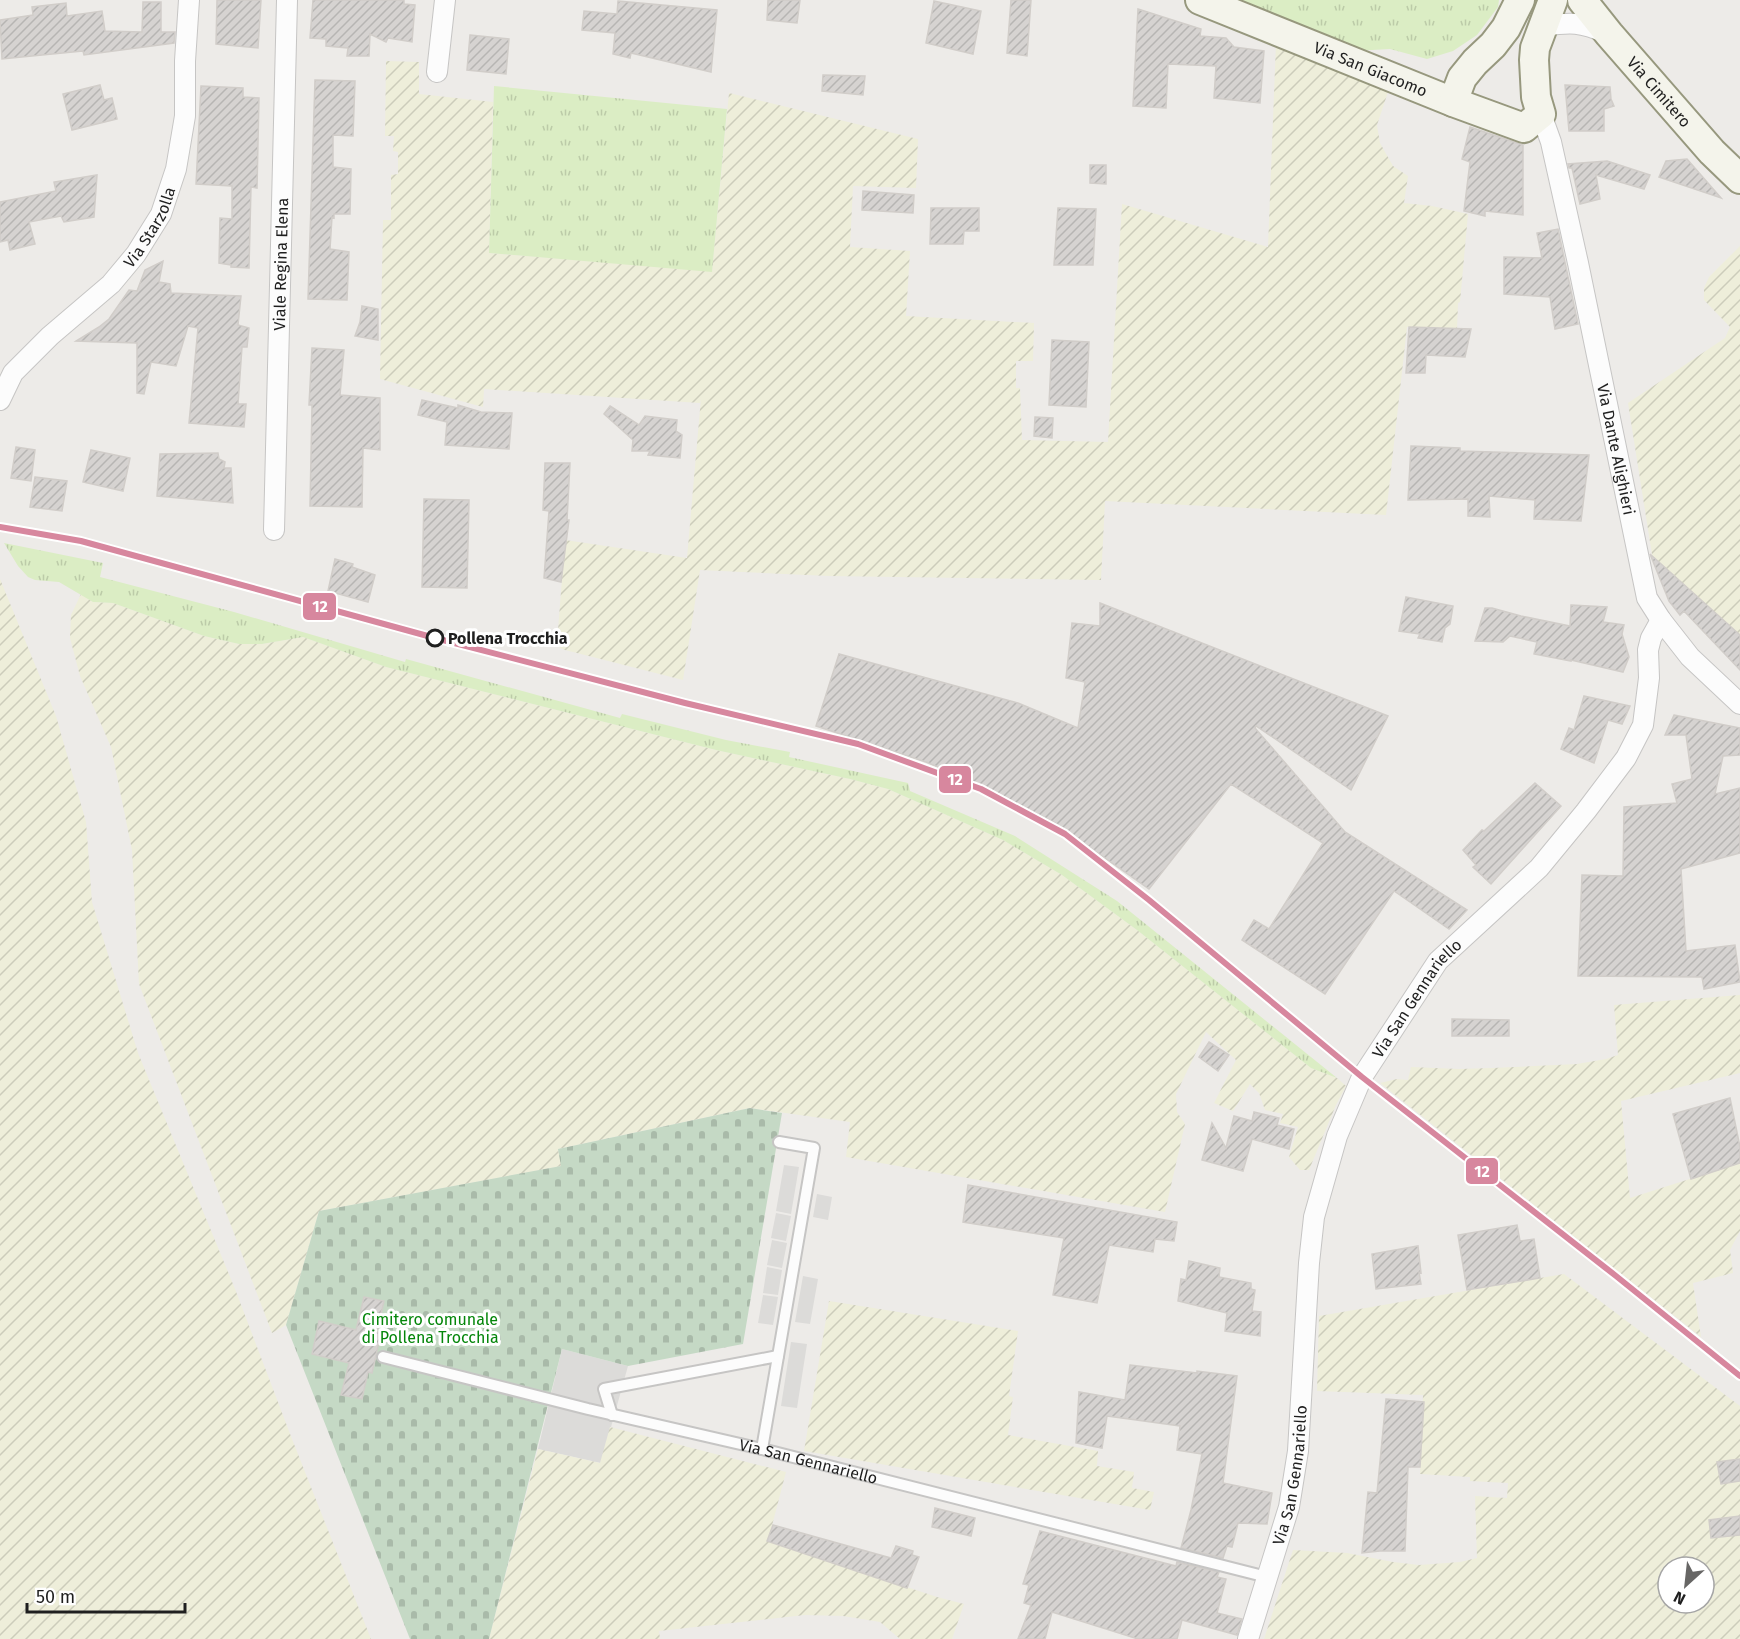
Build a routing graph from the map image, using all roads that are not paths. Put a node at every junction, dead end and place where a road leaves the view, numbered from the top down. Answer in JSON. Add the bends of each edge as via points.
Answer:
{"nodes":[{"id":1,"x":189,"y":0,"type":"edge"},
{"id":2,"x":287,"y":0,"type":"edge"},
{"id":3,"x":445,"y":0,"type":"edge"},
{"id":4,"x":1200,"y":0,"type":"edge"},
{"id":5,"x":1520,"y":0,"type":"edge"},
{"id":6,"x":1582,"y":0,"type":"edge"},
{"id":7,"x":1549,"y":13,"type":"edge"},
{"id":8,"x":1609,"y":34,"type":"junction"},
{"id":9,"x":437,"y":72,"type":"dead end"},
{"id":10,"x":1453,"y":102,"type":"junction"},
{"id":11,"x":1533,"y":121,"type":"junction"},
{"id":12,"x":1740,"y":179,"type":"edge"},
{"id":13,"x":0,"y":400,"type":"edge"},
{"id":14,"x":274,"y":530,"type":"dead end"},
{"id":15,"x":1661,"y":620,"type":"junction"},
{"id":16,"x":1740,"y":704,"type":"edge"},
{"id":17,"x":779,"y":1142,"type":"dead end"},
{"id":18,"x":778,"y":1356,"type":"junction"},
{"id":19,"x":383,"y":1357,"type":"dead end"},
{"id":20,"x":612,"y":1415,"type":"junction"},
{"id":21,"x":762,"y":1449,"type":"junction"},
{"id":22,"x":1267,"y":1577,"type":"junction"},
{"id":23,"x":1248,"y":1639,"type":"edge"}],
"edges":[{"from":1,"to":13,"type":"street","name":"Via Starzolla","via":[[185,116],[176,169],[161,214],[111,284],[14,373]]},
{"from":2,"to":14,"type":"street","name":"Viale Regina Elena"},
{"from":3,"to":9,"type":"street"},
{"from":4,"to":10,"type":"street","name":"Via San Giacomo"},
{"from":5,"to":10,"type":"street","via":[[1506,28],[1462,78]]},
{"from":6,"to":8,"type":"street","name":"Via Cimitero"},
{"from":7,"to":8,"type":"street","via":[[1563,23],[1586,24]]},
{"from":7,"to":11,"type":"street","via":[[1533,60]]},
{"from":8,"to":12,"type":"street","name":"Via Cimitero","via":[[1712,153]]},
{"from":10,"to":11,"type":"street","name":"Via San Giacomo"},
{"from":11,"to":15,"type":"street","name":"Via Dante Alighieri","via":[[1539,142],[1555,162],[1647,598]]},
{"from":15,"to":16,"type":"street","name":"Via Dante Alighieri","via":[[1690,657]]},
{"from":15,"to":22,"type":"street","name":"Via San Gennariello","via":[[1648,650],[1650,678],[1643,725],[1626,758],[1539,868],[1437,961],[1362,1077],[1337,1136],[1314,1217],[1297,1460],[1289,1507]]},
{"from":17,"to":18,"type":"lane","via":[[814,1148]]},
{"from":18,"to":20,"type":"lane","via":[[604,1389]]},
{"from":18,"to":21,"type":"lane"},
{"from":19,"to":20,"type":"lane","name":"Via San Gennariello"},
{"from":20,"to":21,"type":"lane","name":"Via San Gennariello"},
{"from":21,"to":22,"type":"lane","name":"Via San Gennariello"},
{"from":22,"to":23,"type":"street","name":"Via San Gennariello"}]}
